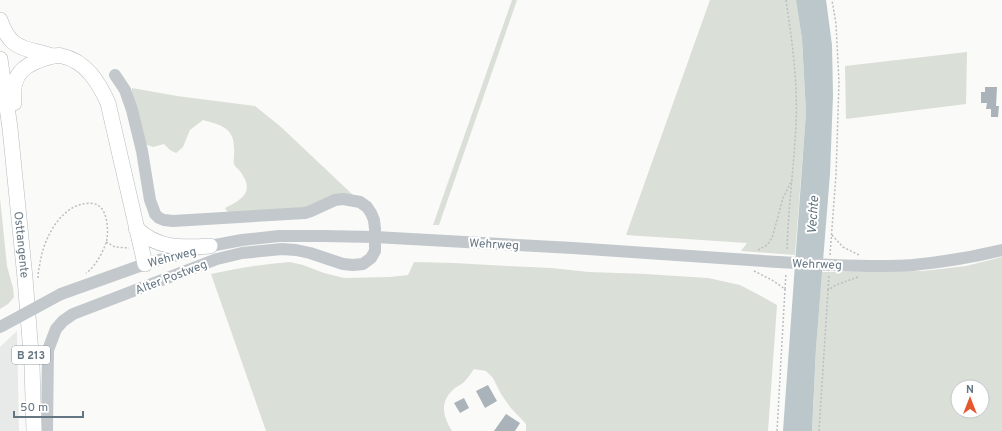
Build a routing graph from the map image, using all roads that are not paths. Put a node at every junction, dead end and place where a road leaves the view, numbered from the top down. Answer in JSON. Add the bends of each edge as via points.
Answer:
{"nodes":[{"id":1,"x":0,"y":20,"type":"edge"},
{"id":2,"x":54,"y":56,"type":"junction"},
{"id":3,"x":0,"y":59,"type":"edge"},
{"id":4,"x":115,"y":75,"type":"dead end"},
{"id":5,"x":0,"y":136,"type":"edge"},
{"id":6,"x":13,"y":156,"type":"junction"},
{"id":7,"x":16,"y":194,"type":"junction"},
{"id":8,"x":136,"y":228,"type":"junction"},
{"id":9,"x":375,"y":237,"type":"junction"},
{"id":10,"x":210,"y":246,"type":"junction"},
{"id":11,"x":1002,"y":250,"type":"edge"},
{"id":12,"x":145,"y":264,"type":"junction"},
{"id":13,"x":0,"y":327,"type":"edge"},
{"id":14,"x":34,"y":431,"type":"edge"},
{"id":15,"x":47,"y":431,"type":"edge"}],
"edges":[{"from":1,"to":2,"type":"main road","via":[[8,36],[19,46]]},
{"from":2,"to":6,"type":"main road","via":[[30,64],[21,71],[14,82],[16,116]]},
{"from":2,"to":8,"type":"main road","via":[[62,56],[85,68],[102,90],[108,104]]},
{"from":3,"to":6,"type":"main road","name":"Osttangente","number":"B 213"},
{"from":4,"to":9,"type":"street","name":"Alter Postweg","via":[[125,90],[132,110],[150,200],[159,218],[178,221],[305,213],[335,200],[344,199],[360,202],[367,207],[374,220]]},
{"from":5,"to":7,"type":"main road"},
{"from":6,"to":7,"type":"main road","name":"Osttangente","number":"B 213"},
{"from":7,"to":14,"type":"main road","name":"Osttangente","number":"B 213","via":[[25,278]]},
{"from":8,"to":10,"type":"main road","via":[[154,242],[185,248]]},
{"from":8,"to":12,"type":"main road"},
{"from":9,"to":10,"type":"street","name":"Wehrweg","via":[[279,236]]},
{"from":9,"to":11,"type":"street","name":"Wehrweg","bridge":true,"via":[[574,248],[782,265],[912,265]]},
{"from":9,"to":15,"type":"street","name":"Alter Postweg","via":[[376,251],[363,264],[343,264],[310,253],[289,250],[242,253],[217,259],[73,314],[56,329],[48,350]]},
{"from":10,"to":12,"type":"street","name":"Wehrweg"},
{"from":12,"to":13,"type":"street","name":"Wehrweg","bridge":true,"via":[[61,294]]}]}
